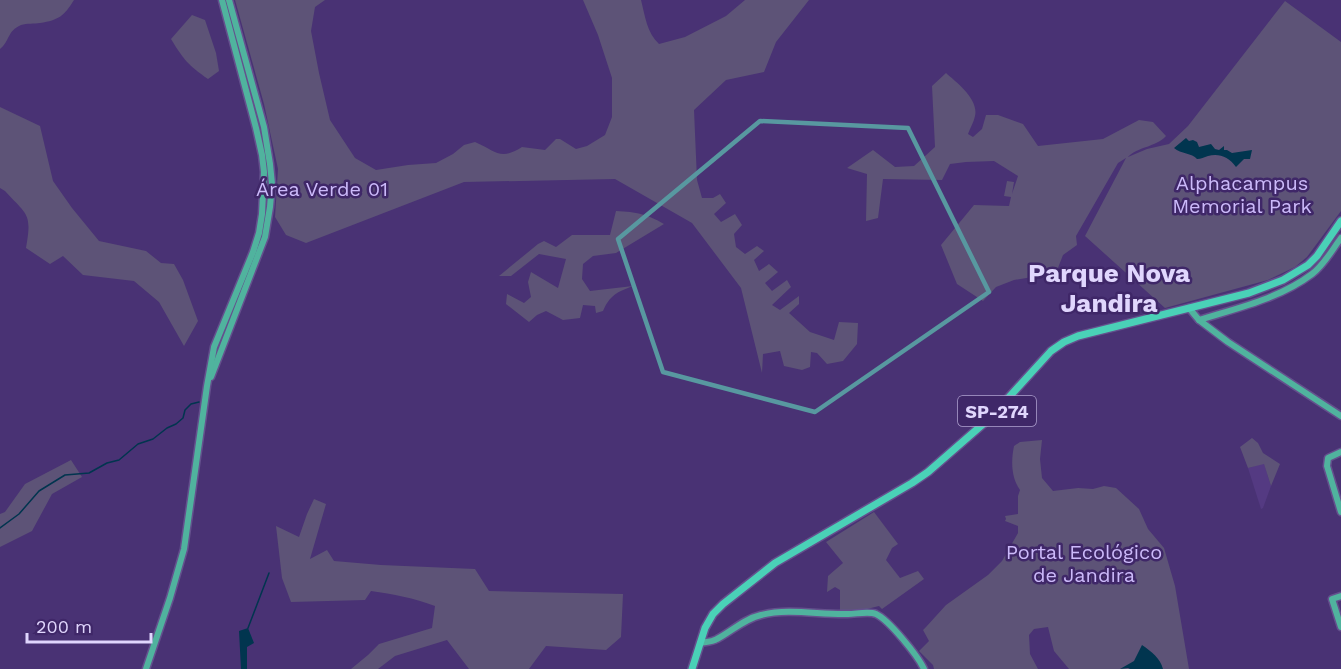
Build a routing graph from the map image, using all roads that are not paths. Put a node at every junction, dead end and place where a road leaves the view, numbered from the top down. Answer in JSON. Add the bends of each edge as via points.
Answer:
{"nodes":[{"id":1,"x":222,"y":0,"type":"edge"},
{"id":2,"x":229,"y":0,"type":"edge"},
{"id":3,"x":1341,"y":221,"type":"edge"},
{"id":4,"x":1341,"y":238,"type":"edge"},
{"id":5,"x":1189,"y":308,"type":"junction"},
{"id":6,"x":1199,"y":320,"type":"junction"},
{"id":7,"x":207,"y":386,"type":"junction"},
{"id":8,"x":1341,"y":416,"type":"edge"},
{"id":9,"x":1341,"y":452,"type":"edge"},
{"id":10,"x":1341,"y":512,"type":"edge"},
{"id":11,"x":1341,"y":596,"type":"edge"},
{"id":12,"x":1341,"y":627,"type":"edge"},
{"id":13,"x":699,"y":643,"type":"junction"},
{"id":14,"x":146,"y":669,"type":"edge"},
{"id":15,"x":692,"y":669,"type":"edge"},
{"id":16,"x":924,"y":669,"type":"edge"}],
"edges":[{"from":1,"to":7,"type":"main road","via":[[264,172],[259,233],[214,347]]},
{"from":2,"to":7,"type":"main road","via":[[264,127],[272,184],[265,237]]},
{"from":3,"to":5,"type":"main road","number":"SP-274","via":[[1317,256],[1283,280]]},
{"from":4,"to":6,"type":"main road","via":[[1320,267],[1283,291]]},
{"from":5,"to":6,"type":"main road"},
{"from":5,"to":13,"type":"main road","number":"SP-274","via":[[1064,342],[995,413],[927,472],[775,563],[723,604],[713,614]]},
{"from":6,"to":8,"type":"main road"},
{"from":7,"to":14,"type":"main road","via":[[184,549]]},
{"from":9,"to":10,"type":"main road","via":[[1328,458],[1327,466]]},
{"from":11,"to":12,"type":"main road","via":[[1332,599]]},
{"from":13,"to":15,"type":"main road","number":"SP-274"},
{"from":13,"to":16,"type":"main road","via":[[716,640],[759,615],[777,612],[874,614],[907,644]]}]}
